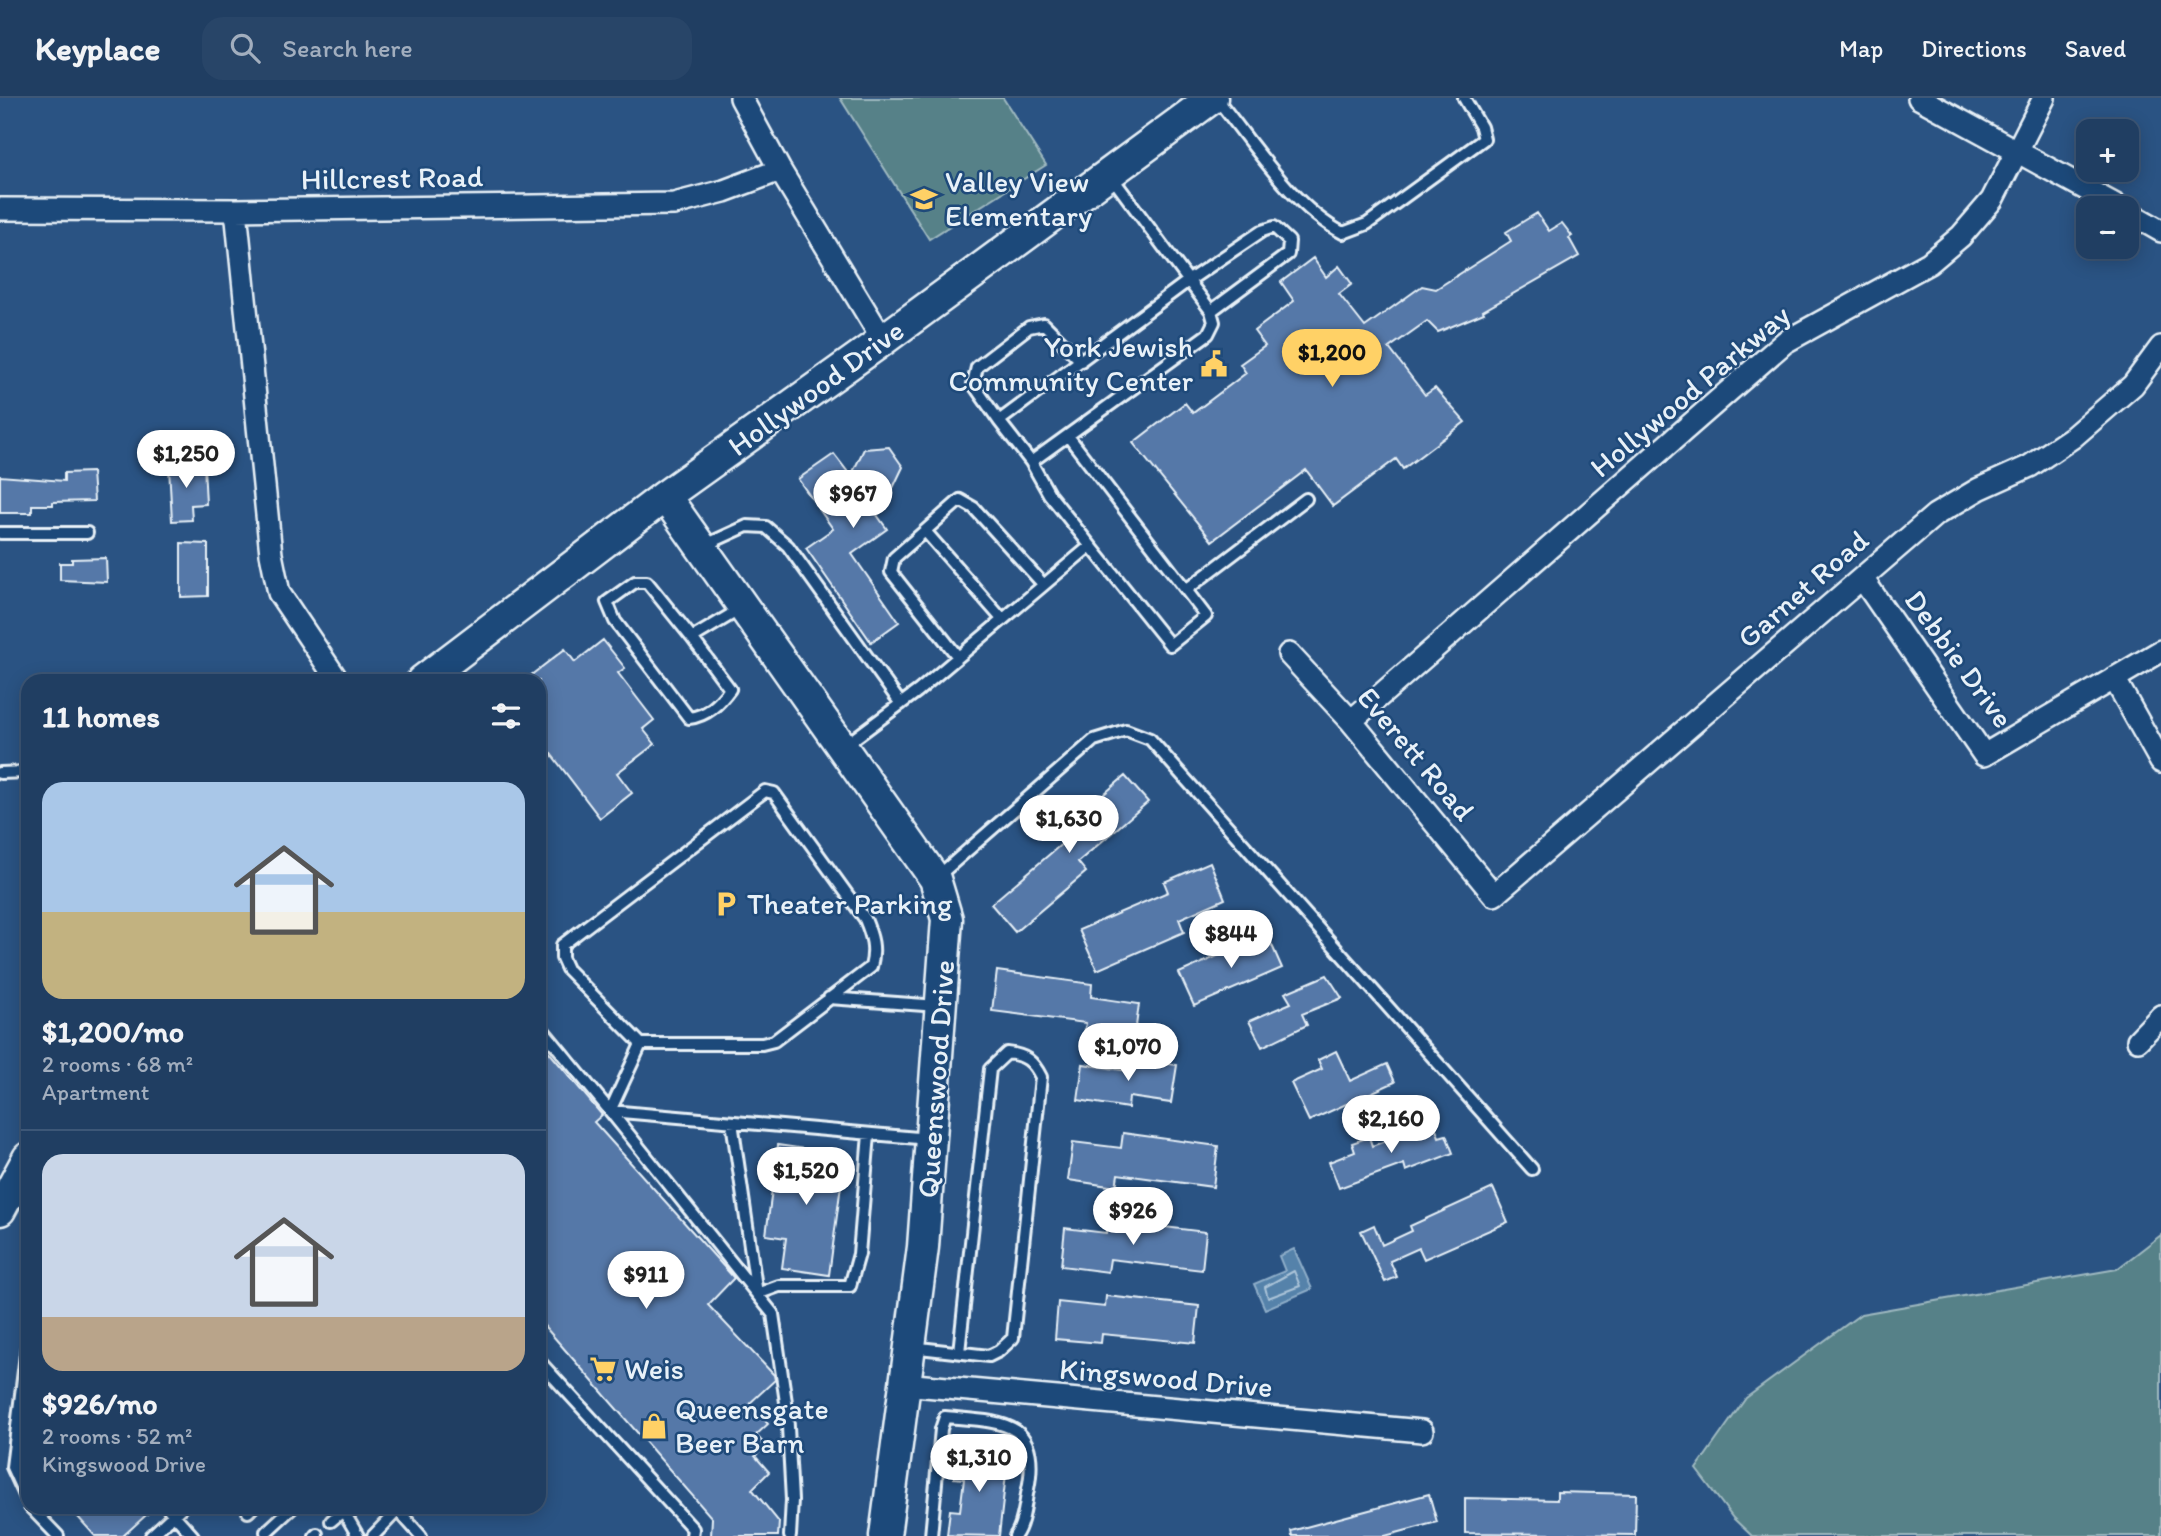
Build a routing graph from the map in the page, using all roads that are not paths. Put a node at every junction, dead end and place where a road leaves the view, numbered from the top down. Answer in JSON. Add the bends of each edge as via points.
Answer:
{"nodes":[{"id":1,"x":741,"y":98,"type":"edge"},
{"id":2,"x":1214,"y":98,"type":"edge"},
{"id":3,"x":1464,"y":98,"type":"edge"},
{"id":4,"x":1919,"y":98,"type":"edge"},
{"id":5,"x":2044,"y":98,"type":"edge"},
{"id":6,"x":2018,"y":150,"type":"junction"},
{"id":7,"x":780,"y":170,"type":"junction"},
{"id":8,"x":1110,"y":174,"type":"junction"},
{"id":9,"x":2100,"y":196,"type":"edge"},
{"id":10,"x":0,"y":209,"type":"edge"},
{"id":11,"x":236,"y":210,"type":"junction"},
{"id":12,"x":2139,"y":218,"type":"edge"},
{"id":13,"x":2161,"y":231,"type":"edge"},
{"id":14,"x":1188,"y":281,"type":"junction"},
{"id":15,"x":1211,"y":311,"type":"junction"},
{"id":16,"x":883,"y":340,"type":"junction"},
{"id":17,"x":2161,"y":346,"type":"edge"},
{"id":18,"x":1081,"y":361,"type":"junction"},
{"id":19,"x":999,"y":421,"type":"junction"},
{"id":20,"x":1068,"y":436,"type":"junction"},
{"id":21,"x":1031,"y":462,"type":"junction"},
{"id":22,"x":665,"y":496,"type":"junction"},
{"id":23,"x":1306,"y":499,"type":"dead end"},
{"id":24,"x":925,"y":531,"type":"junction"},
{"id":25,"x":0,"y":533,"type":"edge"},
{"id":26,"x":87,"y":533,"type":"dead end"},
{"id":27,"x":1090,"y":545,"type":"junction"},
{"id":28,"x":701,"y":546,"type":"junction"},
{"id":29,"x":1862,"y":578,"type":"junction"},
{"id":30,"x":1043,"y":584,"type":"junction"},
{"id":31,"x":1186,"y":590,"type":"junction"},
{"id":32,"x":745,"y":607,"type":"junction"},
{"id":33,"x":1002,"y":619,"type":"junction"},
{"id":34,"x":692,"y":638,"type":"junction"},
{"id":35,"x":2161,"y":651,"type":"edge"},
{"id":36,"x":1289,"y":654,"type":"dead end"},
{"id":37,"x":958,"y":657,"type":"junction"},
{"id":38,"x":333,"y":674,"type":"edge"},
{"id":39,"x":431,"y":674,"type":"edge"},
{"id":40,"x":2115,"y":678,"type":"junction"},
{"id":41,"x":901,"y":704,"type":"junction"},
{"id":42,"x":1351,"y":721,"type":"junction"},
{"id":43,"x":841,"y":749,"type":"junction"},
{"id":44,"x":2161,"y":762,"type":"edge"},
{"id":45,"x":21,"y":772,"type":"edge"},
{"id":46,"x":0,"y":773,"type":"edge"},
{"id":47,"x":934,"y":878,"type":"junction"},
{"id":48,"x":1494,"y":895,"type":"joint"},
{"id":49,"x":829,"y":998,"type":"junction"},
{"id":50,"x":942,"y":1007,"type":"junction"},
{"id":51,"x":2161,"y":1016,"type":"edge"},
{"id":52,"x":546,"y":1033,"type":"edge"},
{"id":53,"x":2138,"y":1040,"type":"dead end"},
{"id":54,"x":641,"y":1044,"type":"junction"},
{"id":55,"x":610,"y":1111,"type":"junction"},
{"id":56,"x":732,"y":1122,"type":"junction"},
{"id":57,"x":869,"y":1134,"type":"junction"},
{"id":58,"x":932,"y":1140,"type":"junction"},
{"id":59,"x":1532,"y":1168,"type":"dead end"},
{"id":60,"x":21,"y":1171,"type":"edge"},
{"id":61,"x":0,"y":1210,"type":"edge"},
{"id":62,"x":757,"y":1293,"type":"junction"},
{"id":63,"x":908,"y":1347,"type":"junction"},
{"id":64,"x":959,"y":1352,"type":"junction"},
{"id":65,"x":546,"y":1368,"type":"edge"},
{"id":66,"x":903,"y":1384,"type":"junction"},
{"id":67,"x":21,"y":1394,"type":"edge"},
{"id":68,"x":1422,"y":1431,"type":"dead end"},
{"id":69,"x":21,"y":1487,"type":"edge"},
{"id":70,"x":37,"y":1514,"type":"edge"},
{"id":71,"x":170,"y":1514,"type":"edge"},
{"id":72,"x":177,"y":1514,"type":"edge"},
{"id":73,"x":286,"y":1514,"type":"edge"},
{"id":74,"x":337,"y":1514,"type":"edge"},
{"id":75,"x":346,"y":1514,"type":"edge"},
{"id":76,"x":392,"y":1514,"type":"edge"},
{"id":77,"x":401,"y":1514,"type":"edge"},
{"id":78,"x":331,"y":1521,"type":"dead end"},
{"id":79,"x":266,"y":1532,"type":"dead end"},
{"id":80,"x":58,"y":1536,"type":"edge"},
{"id":81,"x":151,"y":1536,"type":"edge"},
{"id":82,"x":192,"y":1536,"type":"edge"},
{"id":83,"x":358,"y":1536,"type":"edge"},
{"id":84,"x":373,"y":1536,"type":"edge"},
{"id":85,"x":421,"y":1536,"type":"edge"},
{"id":86,"x":692,"y":1536,"type":"edge"},
{"id":87,"x":790,"y":1536,"type":"edge"},
{"id":88,"x":885,"y":1536,"type":"edge"},
{"id":89,"x":931,"y":1536,"type":"edge"},
{"id":90,"x":1015,"y":1536,"type":"edge"}],
"edges":[{"from":1,"to":7,"type":"street"},
{"from":2,"to":3,"type":"lane","via":[[1300,201],[1323,223],[1343,233],[1367,224],[1484,139]]},
{"from":2,"to":8,"type":"street","name":"Hollywood Drive"},
{"from":4,"to":6,"type":"street"},
{"from":5,"to":6,"type":"street","name":"Hollywood Parkway"},
{"from":6,"to":9,"type":"street"},
{"from":6,"to":42,"type":"street","name":"Hollywood Parkway","via":[[1992,200],[1961,236],[1929,263],[1785,342]]},
{"from":7,"to":11,"type":"street","name":"Hillcrest Road","via":[[674,204]]},
{"from":7,"to":16,"type":"street"},
{"from":8,"to":14,"type":"lane"},
{"from":8,"to":16,"type":"street","name":"Hollywood Drive"},
{"from":10,"to":11,"type":"street","name":"Hillcrest Road"},
{"from":11,"to":38,"type":"street","via":[[271,554],[279,593]]},
{"from":12,"to":13,"type":"street"},
{"from":14,"to":15,"type":"lane"},
{"from":14,"to":15,"type":"lane","via":[[1268,228],[1279,230],[1289,241],[1290,250],[1282,261]]},
{"from":14,"to":18,"type":"lane"},
{"from":15,"to":20,"type":"lane","via":[[1214,322],[1208,334]]},
{"from":16,"to":22,"type":"street","name":"Hollywood Drive"},
{"from":17,"to":29,"type":"street","name":"Garnet Road","via":[[2133,385],[2088,425],[2030,466],[1935,515]]},
{"from":18,"to":19,"type":"lane"},
{"from":18,"to":19,"type":"lane","via":[[1044,324],[1029,327],[977,367],[972,384]]},
{"from":19,"to":21,"type":"lane"},
{"from":20,"to":21,"type":"lane"},
{"from":20,"to":31,"type":"lane"},
{"from":21,"to":27,"type":"lane","via":[[1049,494]]},
{"from":22,"to":28,"type":"street","name":"Queenswood Drive"},
{"from":22,"to":39,"type":"street","name":"Hollywood Drive"},
{"from":23,"to":31,"type":"lane"},
{"from":24,"to":30,"type":"lane","via":[[960,500],[974,508]]},
{"from":24,"to":33,"type":"lane"},
{"from":24,"to":37,"type":"lane","via":[[894,558],[891,572]]},
{"from":25,"to":26,"type":"lane"},
{"from":27,"to":30,"type":"lane"},
{"from":27,"to":31,"type":"lane","via":[[1170,645],[1206,616]]},
{"from":28,"to":32,"type":"street","name":"Queenswood Drive"},
{"from":28,"to":41,"type":"lane","via":[[747,526],[766,527],[788,545]]},
{"from":29,"to":40,"type":"street","name":"Debbie Drive","via":[[1984,755]]},
{"from":29,"to":48,"type":"street","name":"Garnet Road"},
{"from":30,"to":33,"type":"lane"},
{"from":32,"to":34,"type":"lane"},
{"from":32,"to":43,"type":"street","name":"Queenswood Drive"},
{"from":33,"to":37,"type":"lane"},
{"from":34,"to":34,"type":"lane","via":[[647,582],[635,582],[607,602],[615,621],[689,718],[701,717],[730,689]]},
{"from":35,"to":40,"type":"street","name":"Debbie Drive"},
{"from":36,"to":42,"type":"street","name":"Everett Road"},
{"from":37,"to":41,"type":"lane"},
{"from":40,"to":44,"type":"street"},
{"from":41,"to":43,"type":"lane"},
{"from":42,"to":48,"type":"street","name":"Everett Road"},
{"from":43,"to":47,"type":"street","name":"Queenswood Drive"},
{"from":45,"to":46,"type":"lane"},
{"from":47,"to":50,"type":"street","name":"Queenswood Drive","via":[[947,919]]},
{"from":47,"to":59,"type":"lane","via":[[1094,740],[1126,730],[1150,739]]},
{"from":49,"to":50,"type":"lane"},
{"from":49,"to":54,"type":"lane","via":[[774,1041],[762,1044]]},
{"from":49,"to":54,"type":"lane","via":[[871,967],[873,938],[865,919],[774,793],[765,791],[562,945],[567,969]]},
{"from":50,"to":58,"type":"street","name":"Queenswood Drive"},
{"from":51,"to":53,"type":"street"},
{"from":52,"to":55,"type":"lane"},
{"from":54,"to":55,"type":"lane"},
{"from":55,"to":56,"type":"lane"},
{"from":55,"to":62,"type":"lane"},
{"from":56,"to":57,"type":"lane"},
{"from":56,"to":62,"type":"lane"},
{"from":57,"to":58,"type":"lane"},
{"from":57,"to":62,"type":"lane","via":[[859,1254],[849,1286],[779,1286]]},
{"from":58,"to":63,"type":"street","name":"Queenswood Drive"},
{"from":60,"to":61,"type":"street"},
{"from":62,"to":87,"type":"lane","via":[[773,1314],[787,1409]]},
{"from":63,"to":64,"type":"lane"},
{"from":63,"to":66,"type":"street","name":"Queenswood Drive"},
{"from":64,"to":64,"type":"lane","via":[[989,1356],[1013,1338],[1041,1077],[1023,1054],[1007,1053],[990,1069]]},
{"from":65,"to":86,"type":"lane","via":[[693,1529]]},
{"from":66,"to":68,"type":"street","name":"Kingswood Drive"},
{"from":66,"to":88,"type":"street","name":"Queenswood Drive"},
{"from":67,"to":69,"type":"lane","via":[[12,1467]]},
{"from":70,"to":80,"type":"lane"},
{"from":71,"to":81,"type":"lane"},
{"from":72,"to":82,"type":"lane"},
{"from":73,"to":79,"type":"lane"},
{"from":74,"to":78,"type":"lane"},
{"from":75,"to":83,"type":"lane"},
{"from":76,"to":84,"type":"lane"},
{"from":77,"to":85,"type":"lane"},
{"from":89,"to":90,"type":"lane","via":[[946,1417],[1007,1426],[1025,1436],[1032,1451],[1029,1485]]}]}
